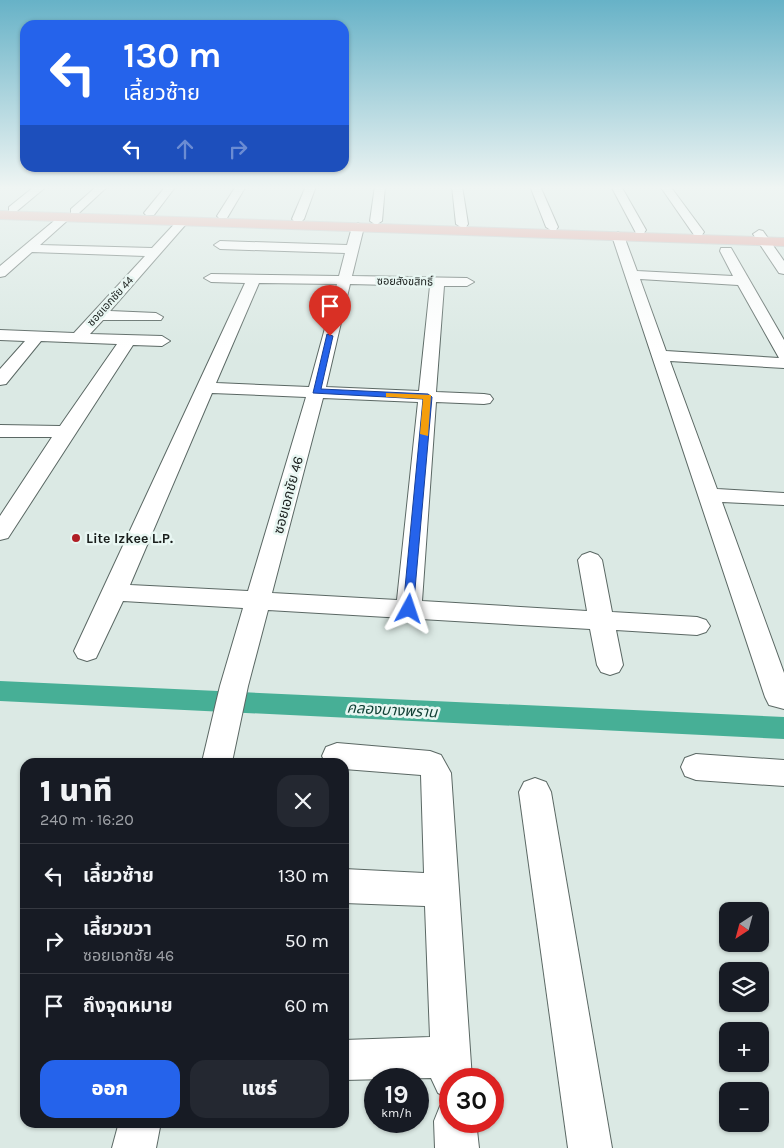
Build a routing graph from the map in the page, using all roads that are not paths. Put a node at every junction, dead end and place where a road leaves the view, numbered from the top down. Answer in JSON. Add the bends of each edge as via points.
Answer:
{"nodes":[{"id":1,"x":40,"y":240,"type":"edge"},
{"id":2,"x":165,"y":240,"type":"edge"},
{"id":3,"x":284,"y":240,"type":"edge"},
{"id":4,"x":357,"y":240,"type":"edge"},
{"id":5,"x":619,"y":240,"type":"edge"},
{"id":6,"x":764,"y":240,"type":"edge"},
{"id":7,"x":220,"y":245,"type":"dead end"},
{"id":8,"x":281,"y":246,"type":"junction"},
{"id":9,"x":30,"y":248,"type":"junction"},
{"id":10,"x":351,"y":249,"type":"junction"},
{"id":11,"x":726,"y":251,"type":"dead end"},
{"id":12,"x":153,"y":252,"type":"junction"},
{"id":13,"x":784,"y":270,"type":"edge"},
{"id":14,"x":0,"y":273,"type":"edge"},
{"id":15,"x":633,"y":275,"type":"junction"},
{"id":16,"x":211,"y":278,"type":"dead end"},
{"id":17,"x":254,"y":278,"type":"junction"},
{"id":18,"x":343,"y":280,"type":"junction"},
{"id":19,"x":437,"y":281,"type":"junction"},
{"id":20,"x":743,"y":281,"type":"junction"},
{"id":21,"x":467,"y":282,"type":"dead end"},
{"id":22,"x":98,"y":315,"type":"junction"},
{"id":23,"x":156,"y":317,"type":"dead end"},
{"id":24,"x":0,"y":336,"type":"edge"},
{"id":25,"x":38,"y":336,"type":"junction"},
{"id":26,"x":78,"y":338,"type":"junction"},
{"id":27,"x":128,"y":340,"type":"junction"},
{"id":28,"x":162,"y":341,"type":"dead end"},
{"id":29,"x":784,"y":354,"type":"edge"},
{"id":30,"x":660,"y":355,"type":"junction"},
{"id":31,"x":784,"y":363,"type":"edge"},
{"id":32,"x":0,"y":380,"type":"edge"},
{"id":33,"x":206,"y":388,"type":"junction"},
{"id":34,"x":316,"y":392,"type":"junction"},
{"id":35,"x":428,"y":397,"type":"junction"},
{"id":36,"x":484,"y":399,"type":"dead end"},
{"id":37,"x":0,"y":431,"type":"edge"},
{"id":38,"x":65,"y":432,"type":"junction"},
{"id":39,"x":709,"y":495,"type":"junction"},
{"id":40,"x":784,"y":499,"type":"edge"},
{"id":41,"x":0,"y":533,"type":"edge"},
{"id":42,"x":590,"y":560,"type":"dead end"},
{"id":43,"x":115,"y":592,"type":"junction"},
{"id":44,"x":259,"y":601,"type":"junction"},
{"id":45,"x":409,"y":609,"type":"junction"},
{"id":46,"x":602,"y":620,"type":"junction"},
{"id":47,"x":697,"y":626,"type":"dead end"},
{"id":48,"x":87,"y":651,"type":"dead end"},
{"id":49,"x":610,"y":665,"type":"dead end"},
{"id":50,"x":784,"y":698,"type":"edge"},
{"id":51,"x":337,"y":756,"type":"dead end"},
{"id":52,"x":218,"y":758,"type":"edge"},
{"id":53,"x":696,"y":767,"type":"dead end"},
{"id":54,"x":784,"y":773,"type":"edge"},
{"id":55,"x":535,"y":792,"type":"dead end"},
{"id":56,"x":349,"y":886,"type":"edge"},
{"id":57,"x":441,"y":890,"type":"junction"},
{"id":58,"x":349,"y":1060,"type":"edge"},
{"id":59,"x":452,"y":1068,"type":"edge"},
{"id":60,"x":139,"y":1128,"type":"edge"},
{"id":61,"x":456,"y":1133,"type":"edge"},
{"id":62,"x":134,"y":1148,"type":"edge"},
{"id":63,"x":457,"y":1148,"type":"edge"},
{"id":64,"x":590,"y":1148,"type":"edge"}],
"edges":[{"from":1,"to":9,"type":"street"},
{"from":2,"to":12,"type":"street","name":"ซอยเอกชัย 44"},
{"from":3,"to":8,"type":"street"},
{"from":4,"to":10,"type":"street","name":"ซอยเอกชัย 46"},
{"from":5,"to":15,"type":"street"},
{"from":6,"to":13,"type":"street"},
{"from":7,"to":8,"type":"street"},
{"from":8,"to":10,"type":"street"},
{"from":9,"to":12,"type":"street"},
{"from":9,"to":14,"type":"street"},
{"from":10,"to":18,"type":"street","name":"ซอยเอกชัย 46"},
{"from":11,"to":20,"type":"street"},
{"from":12,"to":22,"type":"street","name":"ซอยเอกชัย 44"},
{"from":15,"to":20,"type":"street"},
{"from":15,"to":30,"type":"street"},
{"from":16,"to":17,"type":"street","name":"ซอยสังขสิทธิ์"},
{"from":17,"to":18,"type":"street","name":"ซอยสังขสิทธิ์"},
{"from":17,"to":33,"type":"street"},
{"from":18,"to":19,"type":"street","name":"ซอยสังขสิทธิ์"},
{"from":18,"to":34,"type":"street","name":"ซอยเอกชัย 46"},
{"from":19,"to":21,"type":"street","name":"ซอยสังขสิทธิ์"},
{"from":19,"to":35,"type":"street"},
{"from":20,"to":29,"type":"street"},
{"from":22,"to":23,"type":"street"},
{"from":22,"to":26,"type":"street","name":"ซอยเอกชัย 44"},
{"from":24,"to":25,"type":"street"},
{"from":25,"to":26,"type":"street"},
{"from":25,"to":32,"type":"street"},
{"from":26,"to":27,"type":"street"},
{"from":27,"to":28,"type":"street"},
{"from":27,"to":38,"type":"street"},
{"from":30,"to":31,"type":"street"},
{"from":30,"to":39,"type":"street"},
{"from":33,"to":34,"type":"street"},
{"from":33,"to":43,"type":"street"},
{"from":34,"to":35,"type":"street"},
{"from":34,"to":44,"type":"street","name":"ซอยเอกชัย 46"},
{"from":35,"to":36,"type":"street"},
{"from":35,"to":45,"type":"street"},
{"from":37,"to":38,"type":"street"},
{"from":38,"to":41,"type":"street"},
{"from":39,"to":40,"type":"street"},
{"from":39,"to":50,"type":"street","via":[[779,697]]},
{"from":42,"to":46,"type":"street"},
{"from":43,"to":44,"type":"street"},
{"from":43,"to":48,"type":"street"},
{"from":44,"to":45,"type":"street"},
{"from":44,"to":52,"type":"street","name":"ซอยเอกชัย 46","via":[[234,686]]},
{"from":45,"to":46,"type":"street"},
{"from":46,"to":47,"type":"street"},
{"from":46,"to":49,"type":"street"},
{"from":51,"to":57,"type":"street","via":[[430,764],[436,773]]},
{"from":53,"to":54,"type":"street"},
{"from":55,"to":64,"type":"street"},
{"from":56,"to":57,"type":"street"},
{"from":57,"to":59,"type":"street"},
{"from":58,"to":59,"type":"street"},
{"from":60,"to":62,"type":"street"},
{"from":61,"to":63,"type":"street"}]}
